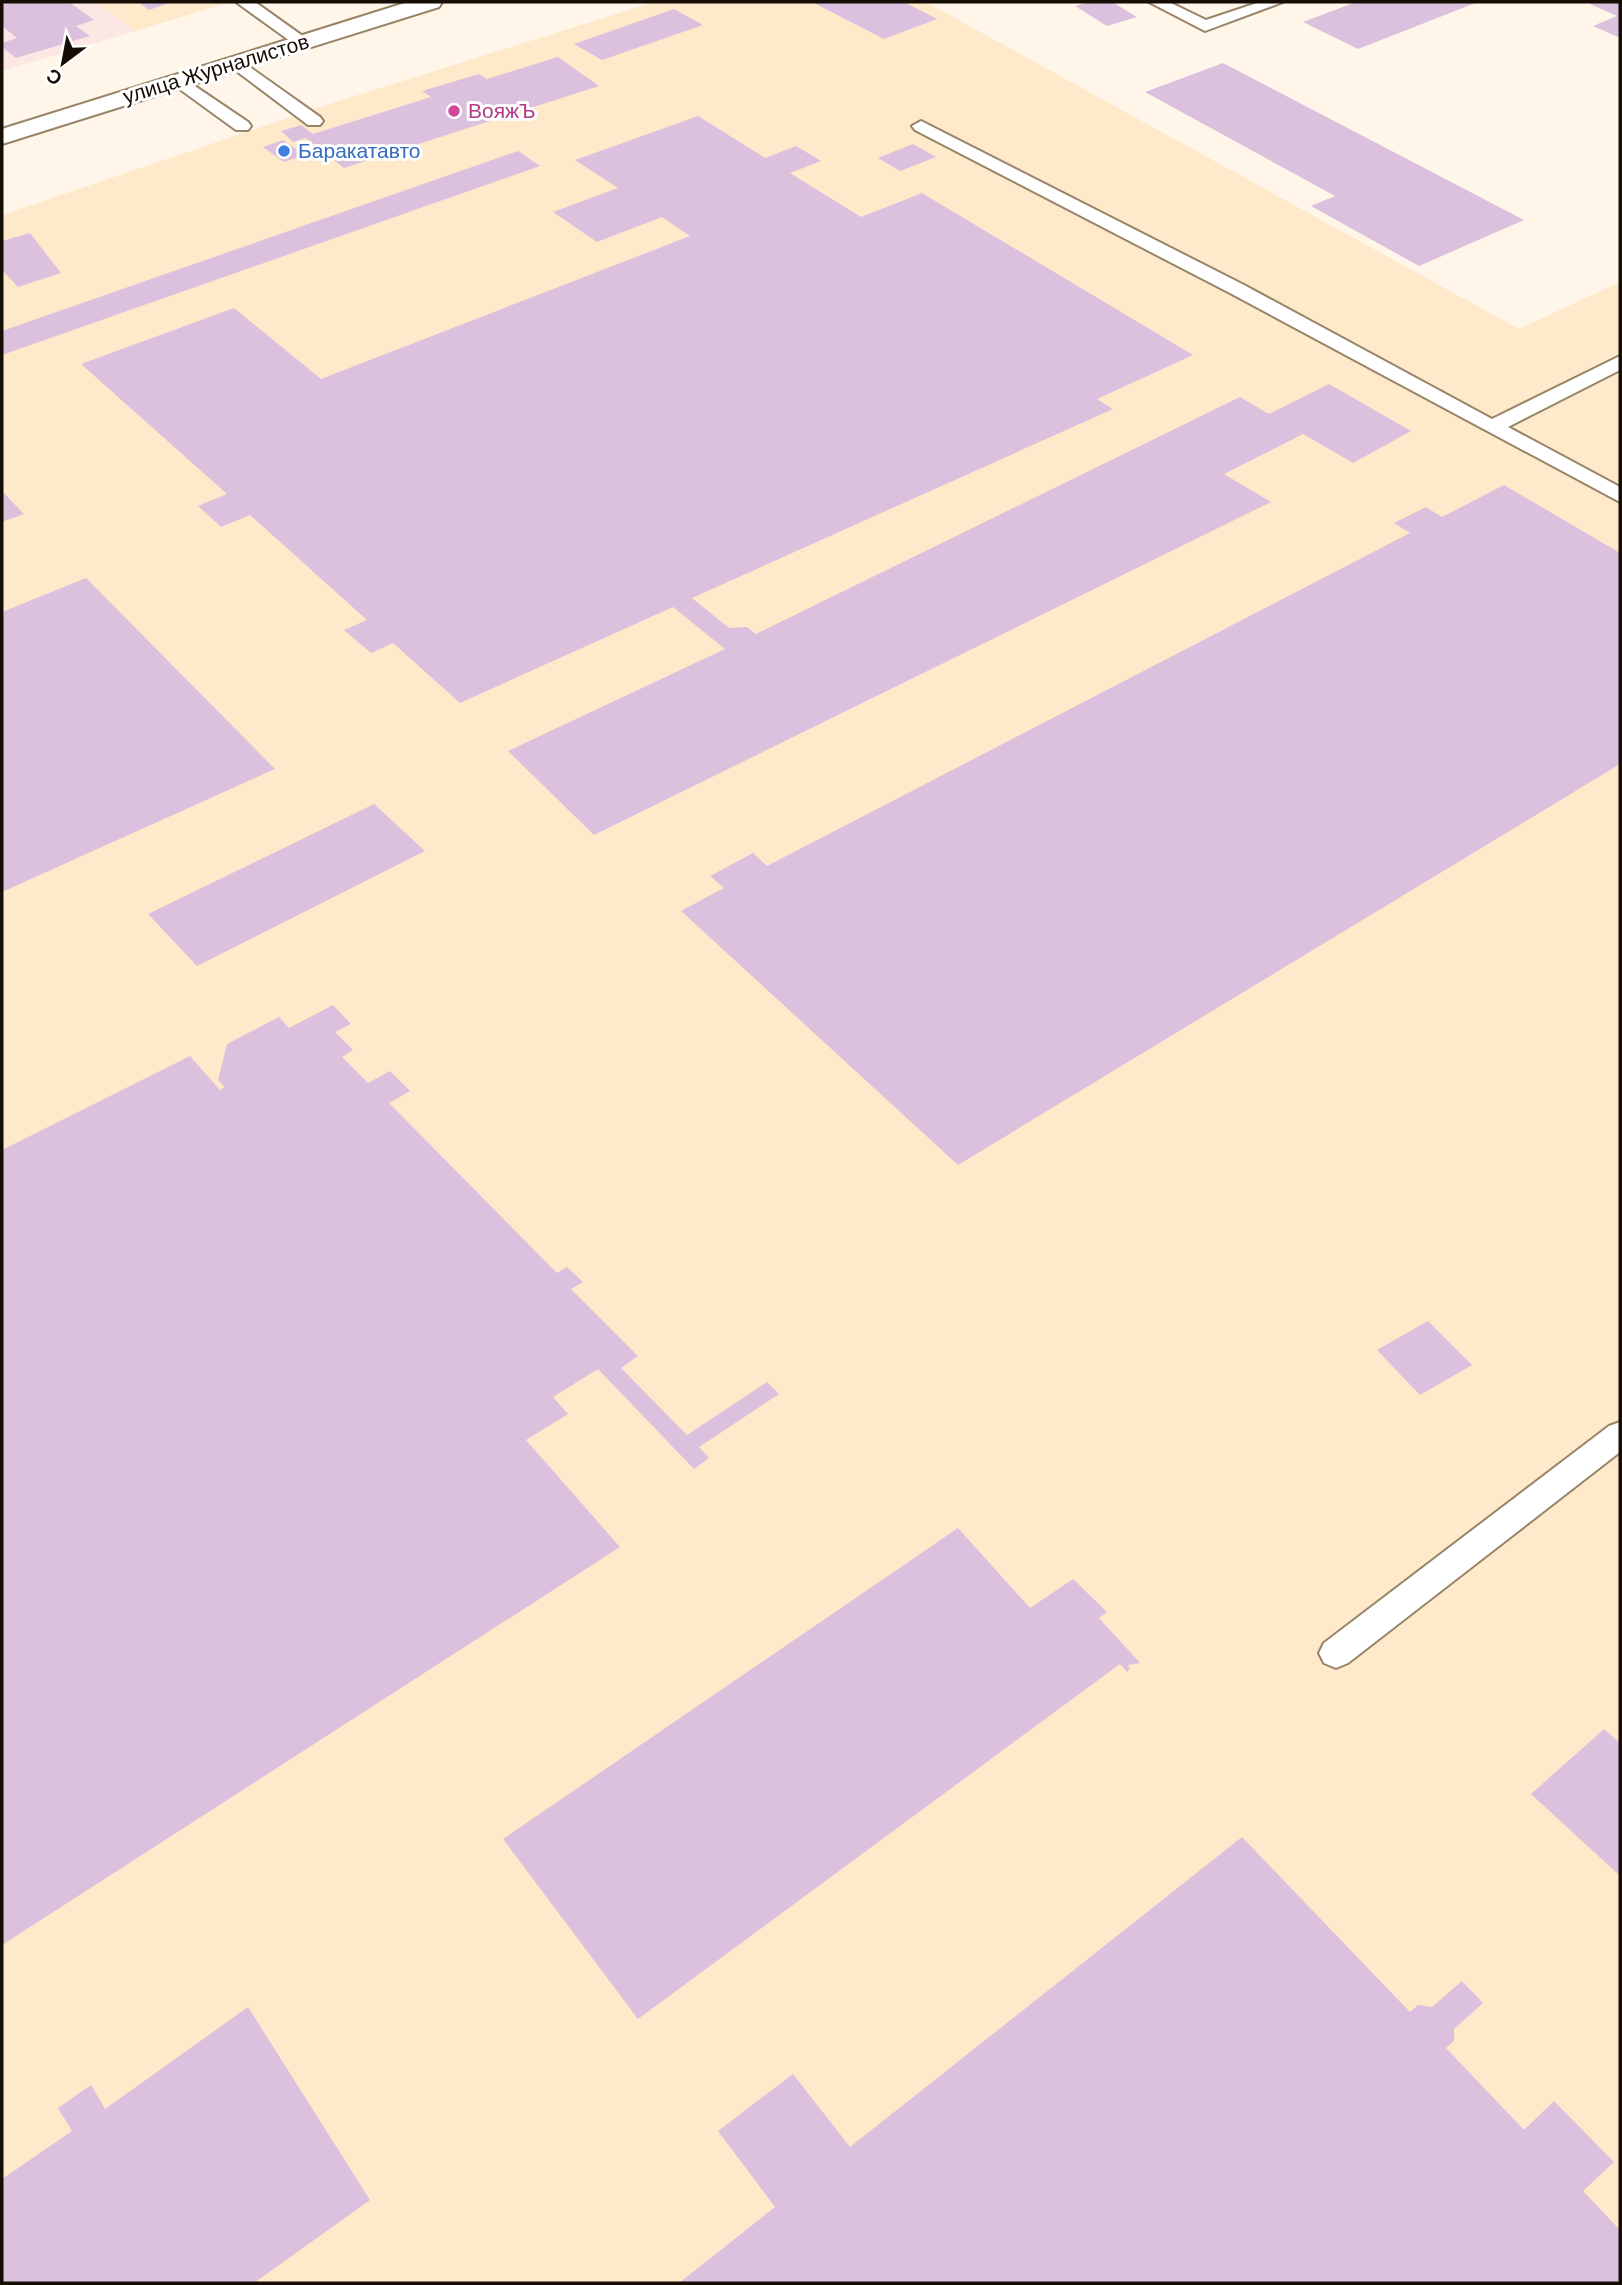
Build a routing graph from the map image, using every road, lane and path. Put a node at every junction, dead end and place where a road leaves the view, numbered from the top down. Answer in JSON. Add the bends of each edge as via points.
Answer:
{"nodes":[{"id":1,"x":244,"y":2,"type":"edge"},
{"id":2,"x":431,"y":2,"type":"edge"},
{"id":3,"x":1157,"y":2,"type":"edge"},
{"id":4,"x":1275,"y":2,"type":"edge"},
{"id":5,"x":303,"y":42,"type":"junction"},
{"id":6,"x":237,"y":63,"type":"junction"},
{"id":7,"x":180,"y":81,"type":"junction"},
{"id":8,"x":313,"y":121,"type":"dead end"},
{"id":9,"x":242,"y":126,"type":"dead end"},
{"id":10,"x":921,"y":126,"type":"dead end"},
{"id":11,"x":2,"y":137,"type":"edge"},
{"id":12,"x":1620,"y":362,"type":"edge"},
{"id":13,"x":1494,"y":426,"type":"junction"},
{"id":14,"x":1620,"y":496,"type":"edge"},
{"id":15,"x":1620,"y":1435,"type":"edge"},
{"id":16,"x":1336,"y":1653,"type":"dead end"}],
"edges":[{"from":1,"to":5,"type":"lane"},
{"from":2,"to":5,"type":"street","name":"улица Журналистов"},
{"from":3,"to":4,"type":"lane","via":[[1205,26]]},
{"from":5,"to":6,"type":"street","name":"улица Журналистов"},
{"from":6,"to":7,"type":"street","name":"улица Журналистов"},
{"from":6,"to":8,"type":"lane"},
{"from":7,"to":9,"type":"lane"},
{"from":7,"to":11,"type":"street","name":"улица Журналистов"},
{"from":10,"to":13,"type":"lane"},
{"from":12,"to":13,"type":"lane"},
{"from":13,"to":14,"type":"lane"},
{"from":15,"to":16,"type":"lane"}]}
